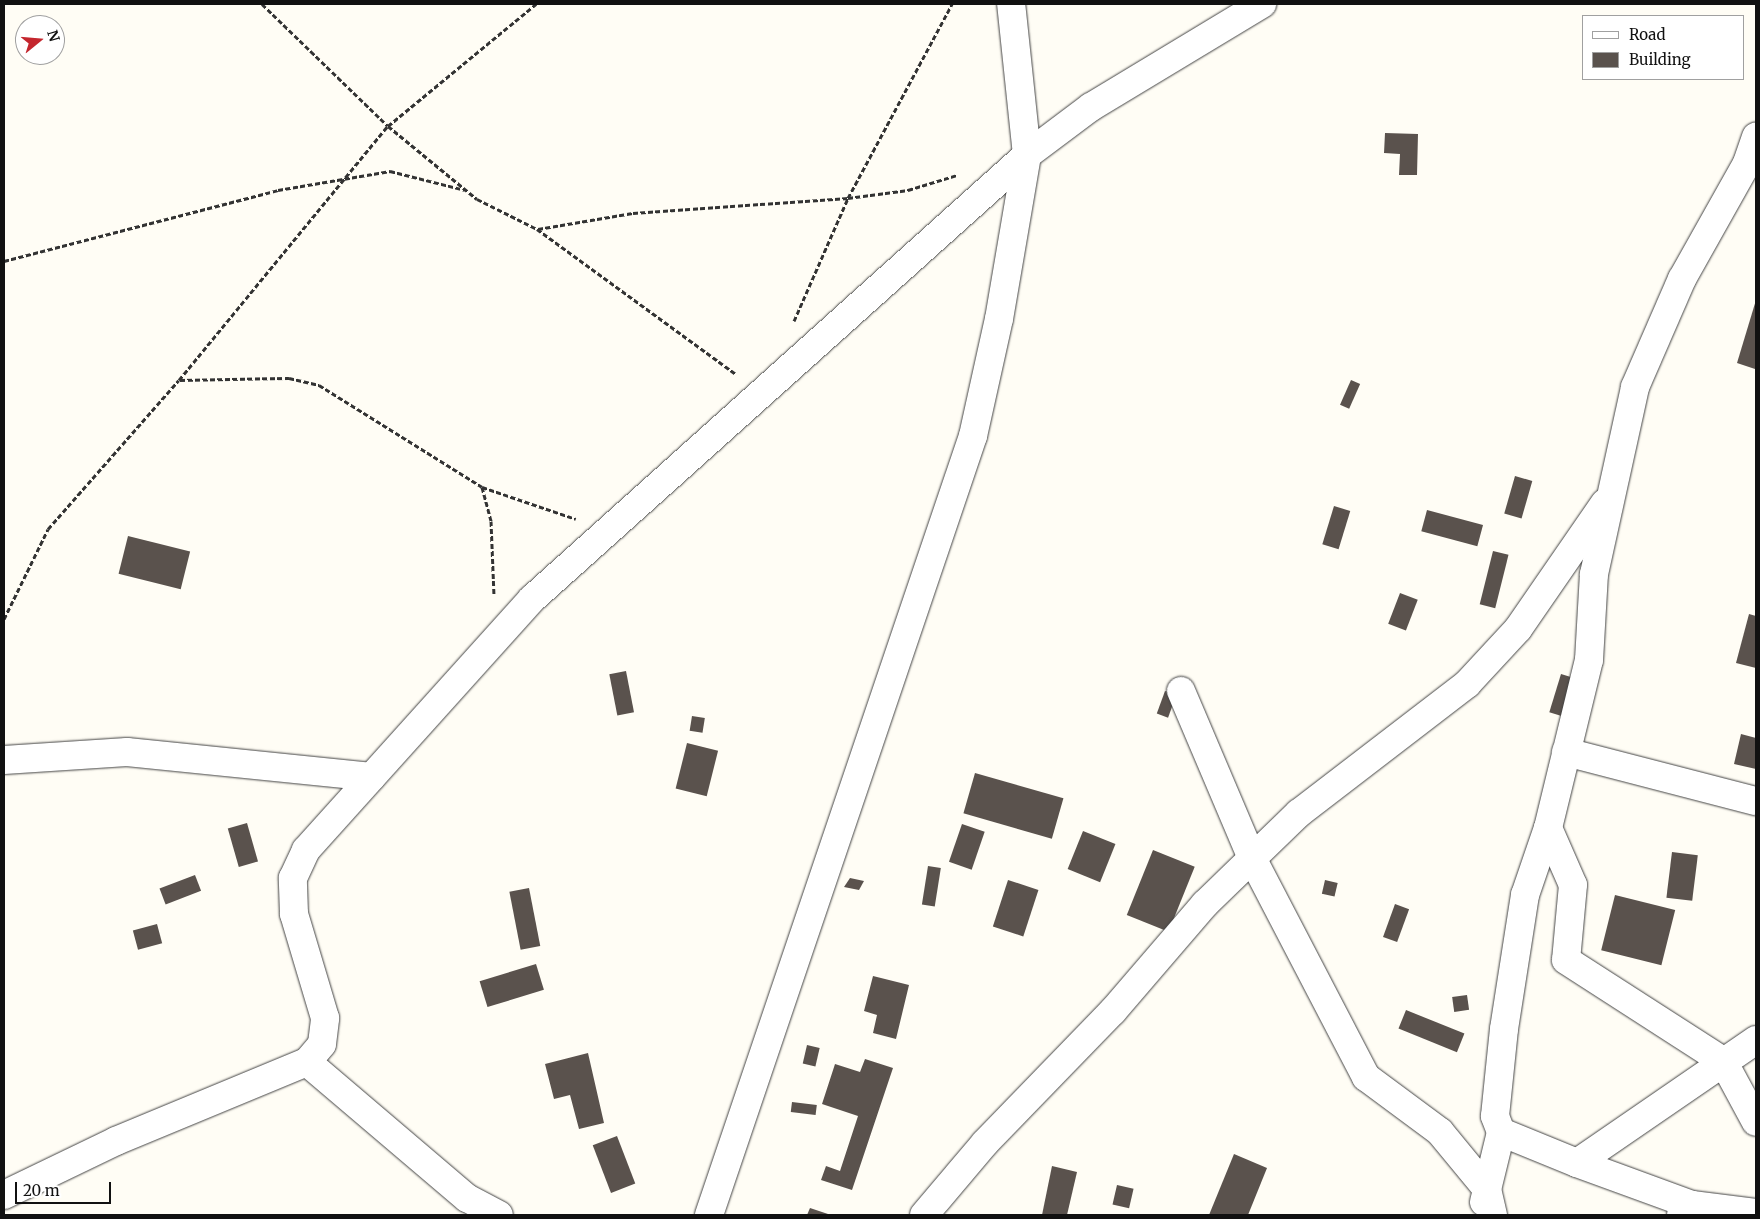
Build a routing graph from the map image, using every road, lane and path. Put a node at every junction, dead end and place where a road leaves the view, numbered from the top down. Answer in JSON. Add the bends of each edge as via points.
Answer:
{"nodes":[{"id":1,"x":262,"y":4,"type":"edge"},
{"id":2,"x":536,"y":4,"type":"edge"},
{"id":3,"x":952,"y":4,"type":"edge"},
{"id":4,"x":1011,"y":4,"type":"edge"},
{"id":5,"x":1262,"y":4,"type":"edge"},
{"id":6,"x":388,"y":126,"type":"junction"},
{"id":7,"x":1756,"y":137,"type":"edge"},
{"id":8,"x":1027,"y":155,"type":"junction"},
{"id":9,"x":963,"y":174,"type":"dead end"},
{"id":10,"x":345,"y":178,"type":"junction"},
{"id":11,"x":466,"y":191,"type":"junction"},
{"id":12,"x":848,"y":198,"type":"junction"},
{"id":13,"x":538,"y":228,"type":"junction"},
{"id":14,"x":4,"y":261,"type":"edge"},
{"id":15,"x":793,"y":324,"type":"dead end"},
{"id":16,"x":180,"y":380,"type":"junction"},
{"id":17,"x":762,"y":393,"type":"junction"},
{"id":18,"x":482,"y":487,"type":"junction"},
{"id":19,"x":1613,"y":492,"type":"junction"},
{"id":20,"x":608,"y":531,"type":"junction"},
{"id":21,"x":4,"y":619,"type":"edge"},
{"id":22,"x":496,"y":639,"type":"junction"},
{"id":23,"x":1182,"y":691,"type":"dead end"},
{"id":24,"x":1566,"y":752,"type":"junction"},
{"id":25,"x":4,"y":760,"type":"edge"},
{"id":26,"x":372,"y":777,"type":"junction"},
{"id":27,"x":1756,"y":801,"type":"edge"},
{"id":28,"x":1548,"y":828,"type":"junction"},
{"id":29,"x":1252,"y":858,"type":"junction"},
{"id":30,"x":1756,"y":1040,"type":"edge"},
{"id":31,"x":1724,"y":1061,"type":"junction"},
{"id":32,"x":307,"y":1062,"type":"junction"},
{"id":33,"x":1756,"y":1122,"type":"edge"},
{"id":34,"x":1501,"y":1132,"type":"junction"},
{"id":35,"x":1578,"y":1163,"type":"junction"},
{"id":36,"x":1488,"y":1189,"type":"junction"},
{"id":37,"x":4,"y":1194,"type":"edge"},
{"id":38,"x":1686,"y":1210,"type":"edge"},
{"id":39,"x":1756,"y":1213,"type":"edge"},
{"id":40,"x":499,"y":1215,"type":"edge"},
{"id":41,"x":709,"y":1215,"type":"edge"},
{"id":42,"x":924,"y":1215,"type":"edge"},
{"id":43,"x":1481,"y":1215,"type":"edge"},
{"id":44,"x":1493,"y":1215,"type":"edge"}],
"edges":[{"from":1,"to":6,"type":"path"},
{"from":2,"to":6,"type":"path"},
{"from":3,"to":12,"type":"path"},
{"from":4,"to":8,"type":"street"},
{"from":5,"to":8,"type":"street","via":[[1091,107]]},
{"from":6,"to":10,"type":"path"},
{"from":6,"to":11,"type":"path"},
{"from":7,"to":19,"type":"street","via":[[1748,162],[1682,279],[1636,386]]},
{"from":8,"to":17,"type":"street"},
{"from":8,"to":41,"type":"street","via":[[1001,310],[973,436]]},
{"from":9,"to":12,"type":"path","via":[[908,190]]},
{"from":10,"to":11,"type":"path","via":[[390,171]]},
{"from":10,"to":14,"type":"path","via":[[278,190]]},
{"from":10,"to":16,"type":"path"},
{"from":11,"to":13,"type":"path"},
{"from":12,"to":13,"type":"path","via":[[633,213]]},
{"from":12,"to":15,"type":"path"},
{"from":13,"to":17,"type":"path"},
{"from":16,"to":18,"type":"path","via":[[289,378],[319,385]]},
{"from":16,"to":21,"type":"path","via":[[48,529]]},
{"from":17,"to":20,"type":"street"},
{"from":18,"to":20,"type":"path"},
{"from":18,"to":22,"type":"path","via":[[491,521]]},
{"from":19,"to":24,"type":"street","via":[[1594,574],[1589,660]]},
{"from":19,"to":29,"type":"street","via":[[1518,629],[1467,684],[1299,813]]},
{"from":20,"to":22,"type":"street","via":[[532,599]]},
{"from":22,"to":26,"type":"street"},
{"from":23,"to":29,"type":"street"},
{"from":24,"to":27,"type":"street"},
{"from":24,"to":28,"type":"street"},
{"from":25,"to":26,"type":"street","via":[[127,752]]},
{"from":26,"to":32,"type":"street","via":[[306,850],[293,878],[294,914],[325,1018],[322,1044]]},
{"from":28,"to":31,"type":"street","via":[[1574,885],[1566,960]]},
{"from":28,"to":34,"type":"street","via":[[1525,895],[1504,1029],[1495,1116]]},
{"from":29,"to":36,"type":"street","via":[[1366,1077],[1440,1132]]},
{"from":29,"to":42,"type":"street","via":[[1204,904]]},
{"from":30,"to":31,"type":"street"},
{"from":31,"to":33,"type":"street"},
{"from":31,"to":35,"type":"street"},
{"from":32,"to":37,"type":"street","via":[[116,1141]]},
{"from":32,"to":40,"type":"street","via":[[467,1198]]},
{"from":34,"to":35,"type":"street"},
{"from":34,"to":36,"type":"street"},
{"from":35,"to":38,"type":"street"},
{"from":36,"to":43,"type":"street"},
{"from":36,"to":44,"type":"street"},
{"from":38,"to":39,"type":"street"}]}
